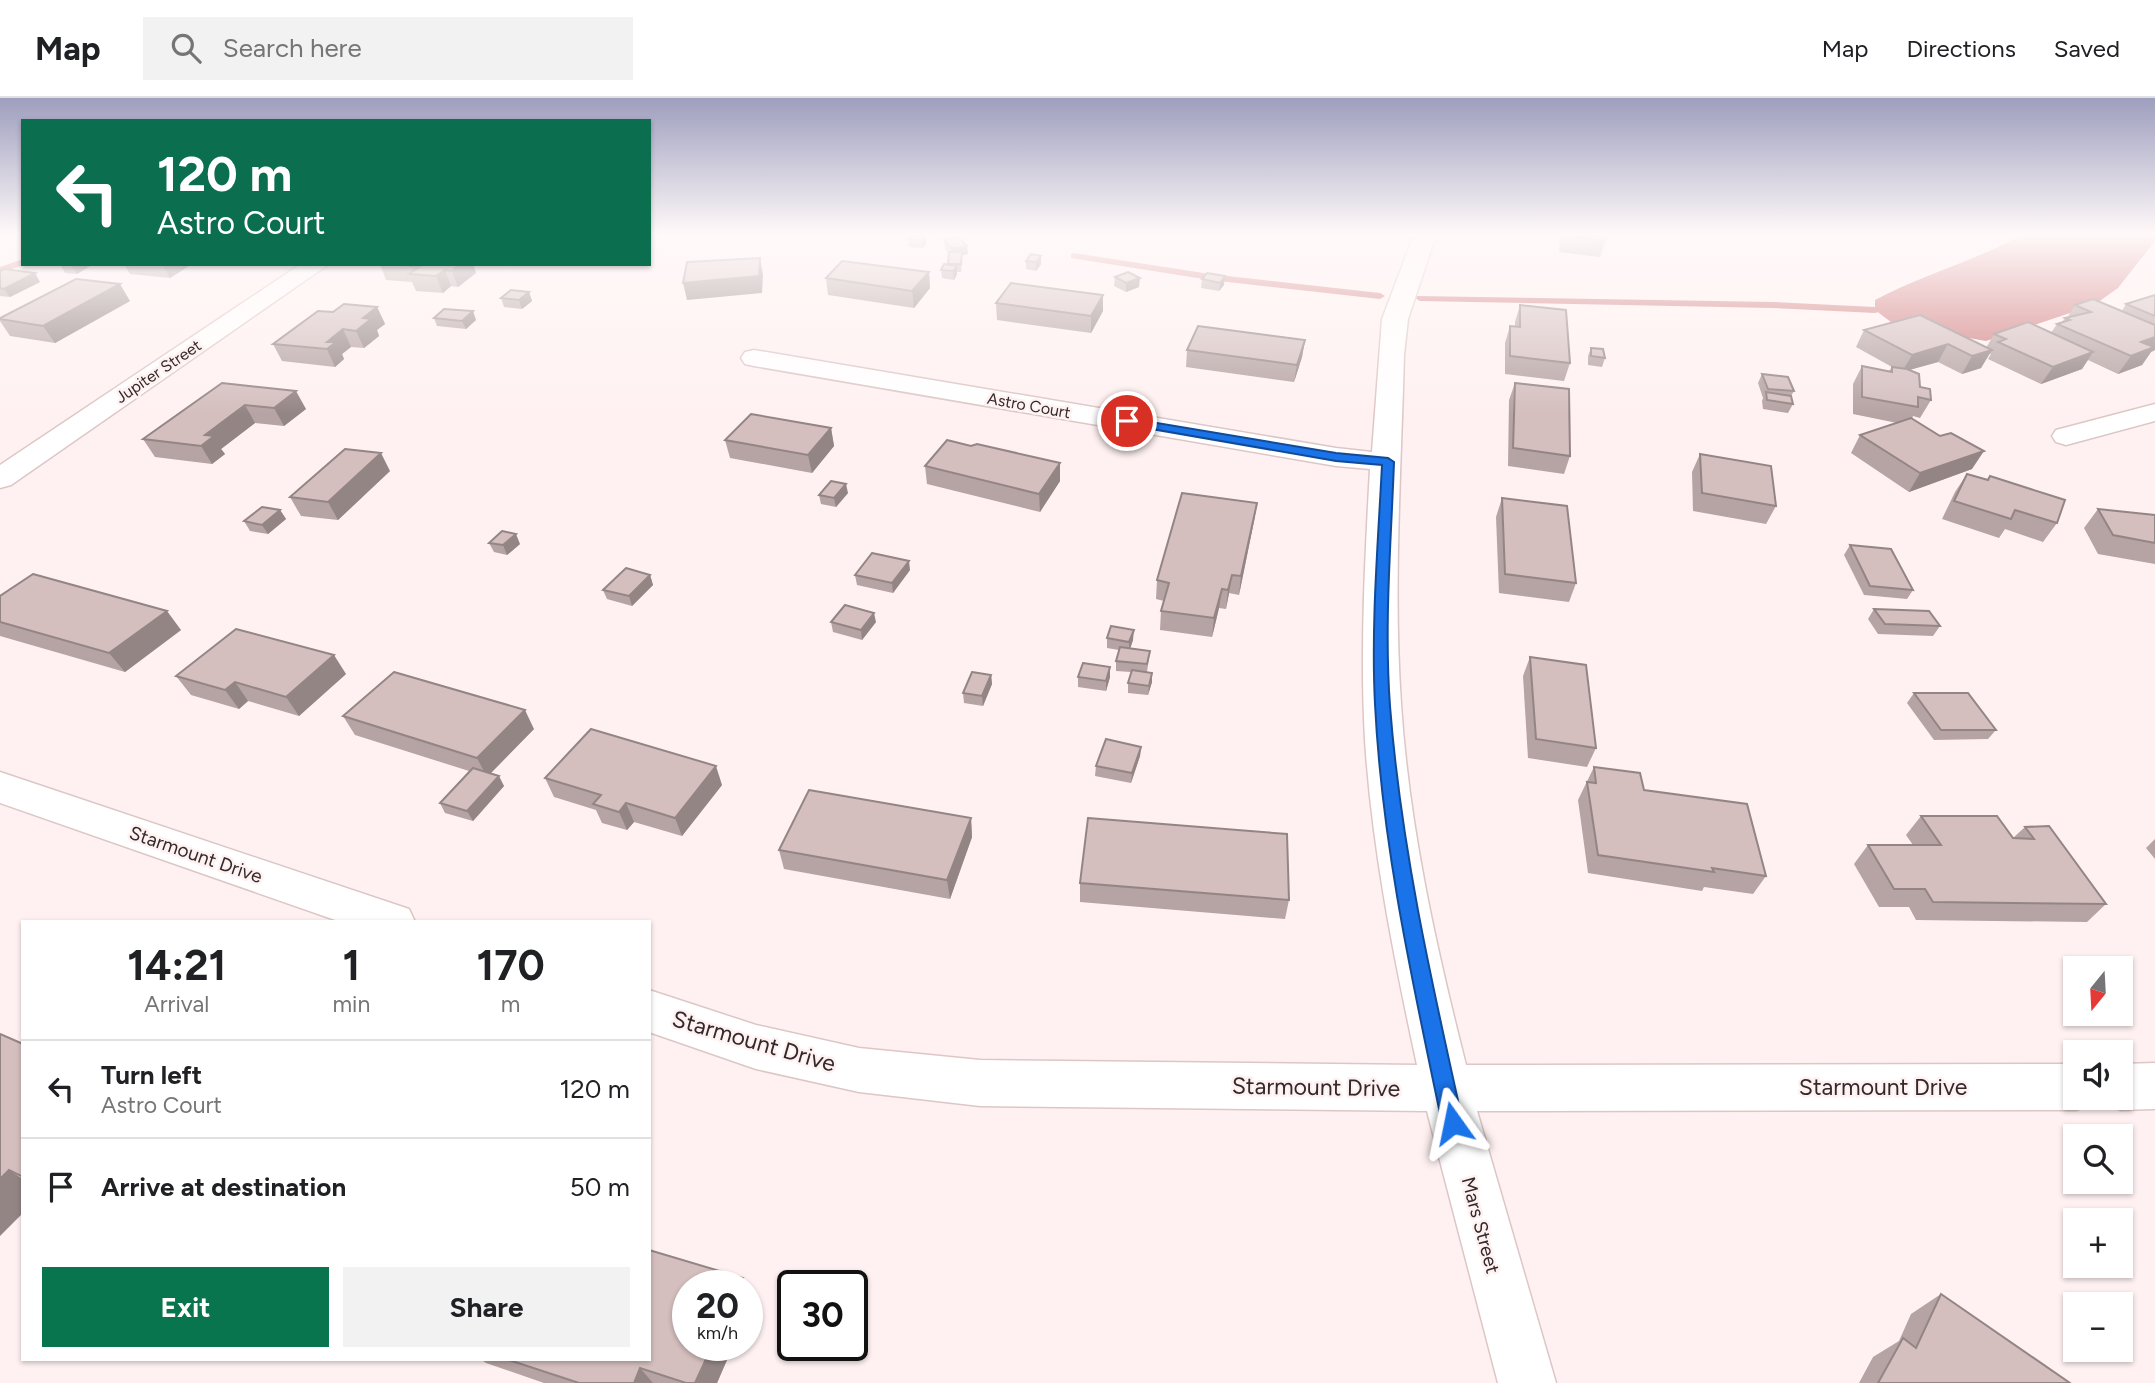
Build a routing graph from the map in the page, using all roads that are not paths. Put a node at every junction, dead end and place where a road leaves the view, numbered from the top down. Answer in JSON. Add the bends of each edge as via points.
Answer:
{"nodes":[{"id":1,"x":271,"y":295,"type":"edge"},
{"id":2,"x":1404,"y":295,"type":"edge"},
{"id":3,"x":754,"y":358,"type":"dead end"},
{"id":4,"x":2155,"y":412,"type":"edge"},
{"id":5,"x":2066,"y":436,"type":"dead end"},
{"id":6,"x":1388,"y":462,"type":"junction"},
{"id":7,"x":0,"y":479,"type":"edge"},
{"id":8,"x":0,"y":787,"type":"edge"},
{"id":9,"x":387,"y":920,"type":"edge"},
{"id":10,"x":651,"y":1012,"type":"edge"},
{"id":11,"x":2063,"y":1087,"type":"edge"},
{"id":12,"x":2133,"y":1087,"type":"edge"},
{"id":13,"x":2155,"y":1087,"type":"edge"},
{"id":14,"x":1446,"y":1088,"type":"junction"},
{"id":15,"x":1527,"y":1383,"type":"edge"}],
"edges":[{"from":1,"to":7,"type":"street","name":"Jupiter Street"},
{"from":2,"to":6,"type":"street","name":"Mars Street","via":[[1395,319],[1391,355]]},
{"from":3,"to":6,"type":"street","name":"Astro Court"},
{"from":4,"to":5,"type":"street"},
{"from":6,"to":14,"type":"street","name":"Mars Street","via":[[1381,607],[1382,703],[1390,797],[1409,923]]},
{"from":8,"to":9,"type":"street","name":"Starmount Drive"},
{"from":10,"to":14,"type":"street","name":"Starmount Drive","via":[[756,1047],[859,1070],[980,1083]]},
{"from":11,"to":14,"type":"street","name":"Starmount Drive"},
{"from":12,"to":13,"type":"street"},
{"from":14,"to":15,"type":"street","name":"Mars Street","via":[[1488,1255]]}]}
